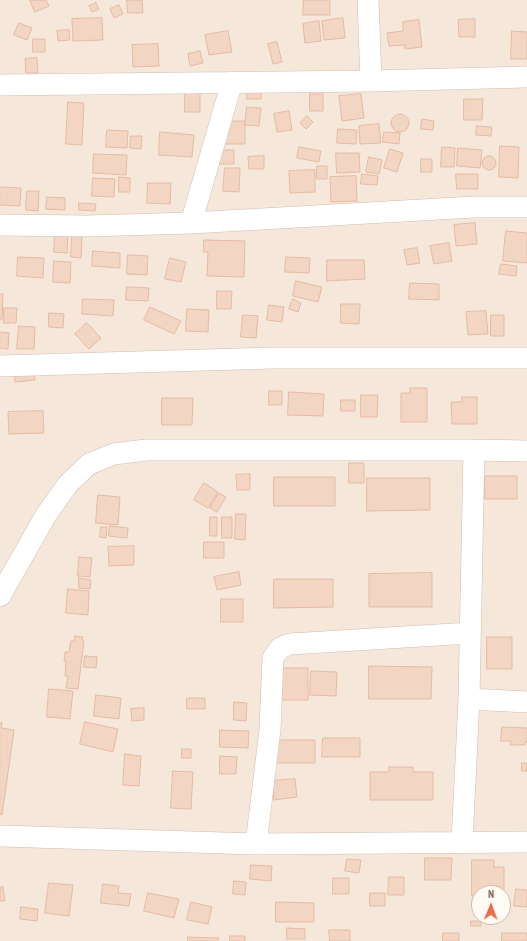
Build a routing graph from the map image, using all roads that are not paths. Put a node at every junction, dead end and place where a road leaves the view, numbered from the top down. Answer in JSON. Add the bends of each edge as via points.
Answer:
{"nodes":[{"id":1,"x":368,"y":0,"type":"edge"},
{"id":2,"x":527,"y":77,"type":"edge"},
{"id":3,"x":371,"y":81,"type":"junction"},
{"id":4,"x":232,"y":82,"type":"junction"},
{"id":5,"x":0,"y":85,"type":"edge"},
{"id":6,"x":527,"y":207,"type":"edge"},
{"id":7,"x":191,"y":222,"type":"junction"},
{"id":8,"x":0,"y":225,"type":"edge"},
{"id":9,"x":527,"y":358,"type":"edge"},
{"id":10,"x":0,"y":366,"type":"edge"},
{"id":11,"x":474,"y":450,"type":"junction"},
{"id":12,"x":527,"y":451,"type":"edge"},
{"id":13,"x":0,"y":596,"type":"edge"},
{"id":14,"x":470,"y":633,"type":"junction"},
{"id":15,"x":469,"y":699,"type":"junction"},
{"id":16,"x":527,"y":702,"type":"edge"},
{"id":17,"x":0,"y":836,"type":"edge"},
{"id":18,"x":462,"y":842,"type":"junction"},
{"id":19,"x":527,"y":842,"type":"edge"},
{"id":20,"x":256,"y":844,"type":"junction"}],
"edges":[{"from":1,"to":3,"type":"street"},
{"from":2,"to":3,"type":"street"},
{"from":3,"to":4,"type":"street"},
{"from":4,"to":5,"type":"street"},
{"from":4,"to":7,"type":"street"},
{"from":6,"to":7,"type":"street","via":[[474,207]]},
{"from":7,"to":8,"type":"street","via":[[87,226]]},
{"from":9,"to":10,"type":"street","via":[[273,358]]},
{"from":11,"to":12,"type":"street"},
{"from":11,"to":13,"type":"street","via":[[146,450],[114,454],[89,464],[68,484],[46,515]]},
{"from":11,"to":14,"type":"street"},
{"from":14,"to":15,"type":"street"},
{"from":14,"to":20,"type":"street","via":[[290,644],[280,648],[273,658],[270,730]]},
{"from":15,"to":16,"type":"street"},
{"from":15,"to":18,"type":"street"},
{"from":17,"to":20,"type":"street"},
{"from":18,"to":19,"type":"street"},
{"from":18,"to":20,"type":"street"}]}
